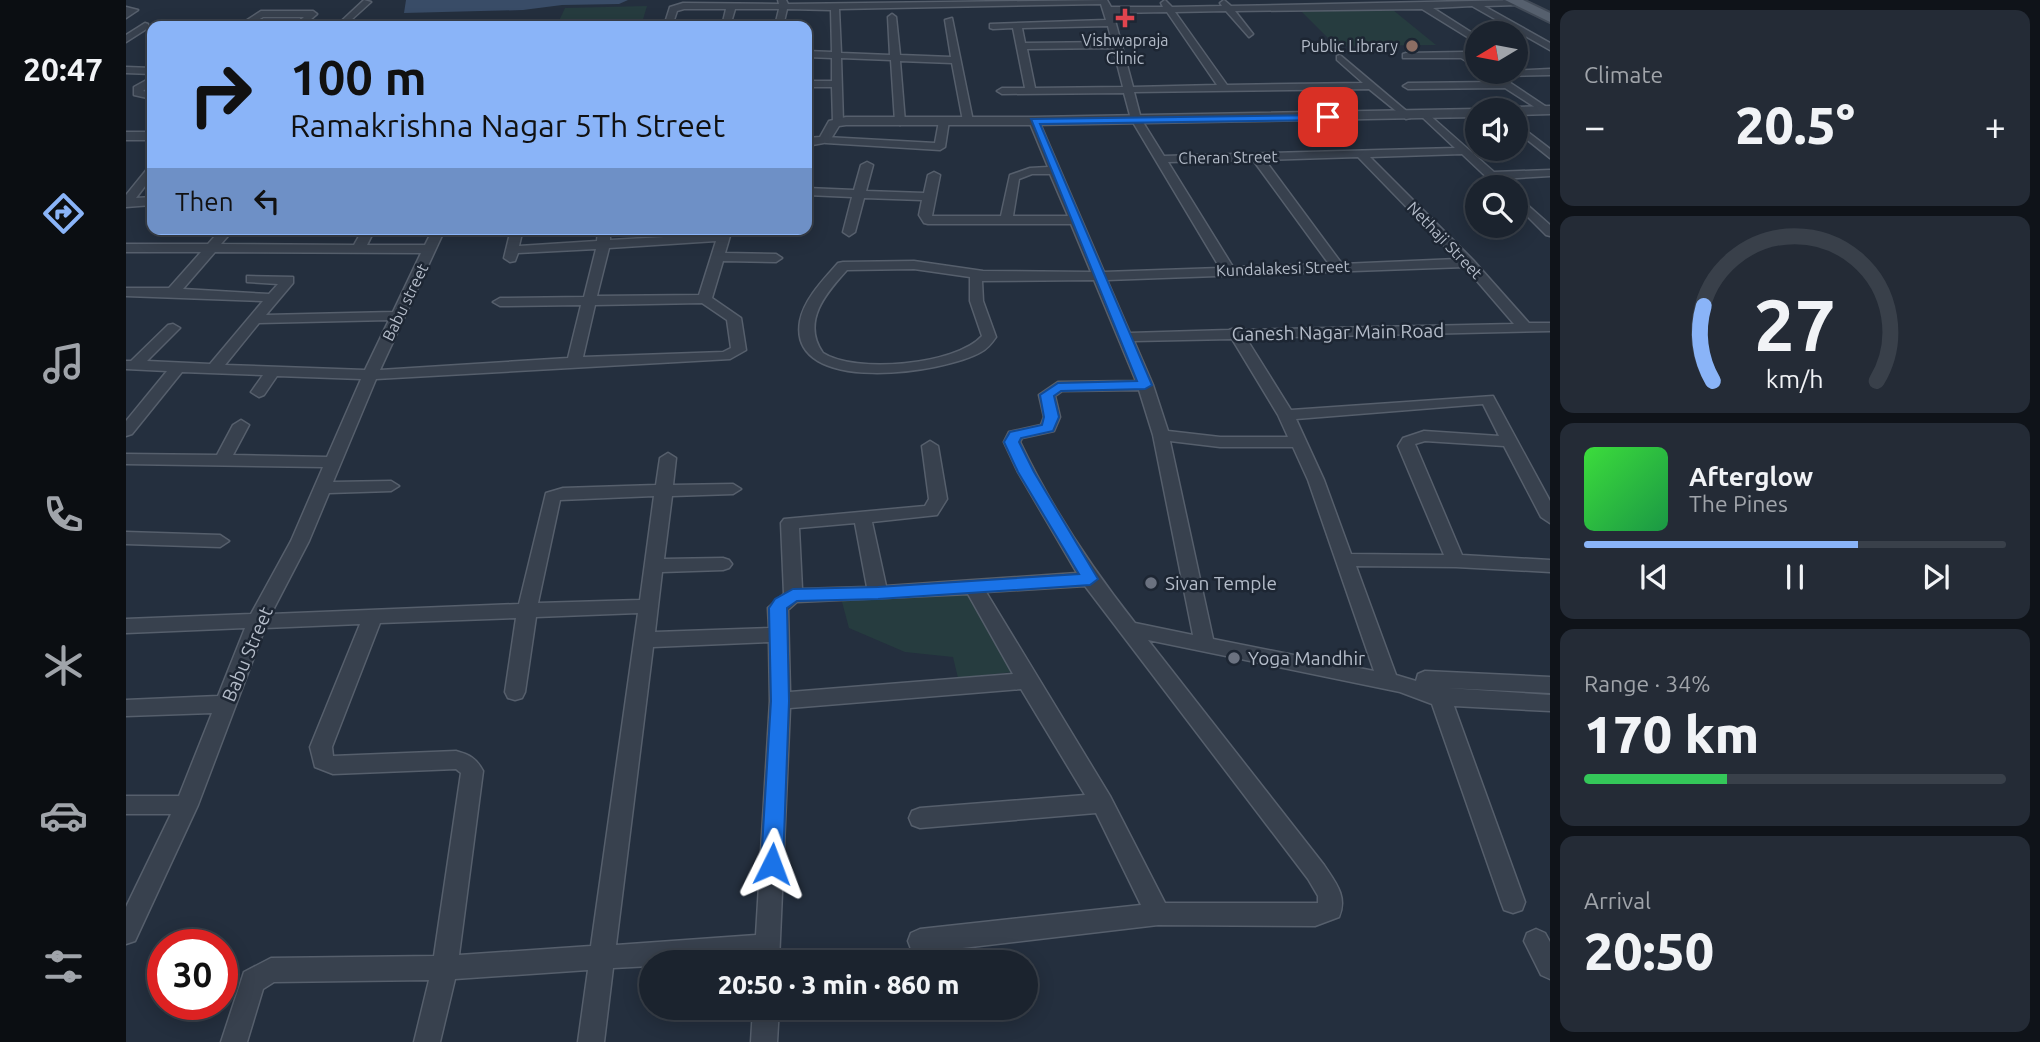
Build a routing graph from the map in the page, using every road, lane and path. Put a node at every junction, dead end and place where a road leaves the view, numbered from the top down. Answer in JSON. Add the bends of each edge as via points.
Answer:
{"nodes":[{"id":1,"x":1164,"y":0,"type":"edge"},
{"id":2,"x":1222,"y":0,"type":"edge"},
{"id":3,"x":1279,"y":0,"type":"edge"},
{"id":4,"x":1015,"y":1,"type":"edge"},
{"id":5,"x":1519,"y":1,"type":"edge"},
{"id":6,"x":367,"y":2,"type":"dead end"},
{"id":7,"x":955,"y":2,"type":"edge"},
{"id":8,"x":700,"y":3,"type":"edge"},
{"id":9,"x":783,"y":3,"type":"edge"},
{"id":10,"x":1105,"y":4,"type":"edge"},
{"id":11,"x":1474,"y":4,"type":"junction"},
{"id":12,"x":731,"y":6,"type":"junction"},
{"id":13,"x":1424,"y":6,"type":"junction"},
{"id":14,"x":835,"y":7,"type":"junction"},
{"id":15,"x":1229,"y":9,"type":"junction"},
{"id":16,"x":1288,"y":9,"type":"junction"},
{"id":17,"x":1169,"y":10,"type":"junction"},
{"id":18,"x":1550,"y":10,"type":"edge"},
{"id":19,"x":413,"y":15,"type":"dead end"},
{"id":20,"x":892,"y":17,"type":"dead end"},
{"id":21,"x":1550,"y":18,"type":"edge"},
{"id":22,"x":949,"y":20,"type":"dead end"},
{"id":23,"x":250,"y":21,"type":"edge"},
{"id":24,"x":305,"y":21,"type":"edge"},
{"id":25,"x":340,"y":21,"type":"edge"},
{"id":26,"x":407,"y":21,"type":"edge"},
{"id":27,"x":670,"y":21,"type":"edge"},
{"id":28,"x":727,"y":21,"type":"edge"},
{"id":29,"x":780,"y":21,"type":"edge"},
{"id":30,"x":1111,"y":23,"type":"junction"},
{"id":31,"x":145,"y":26,"type":"dead end"},
{"id":32,"x":993,"y":26,"type":"dead end"},
{"id":33,"x":1017,"y":26,"type":"junction"},
{"id":34,"x":1465,"y":32,"type":"edge"},
{"id":35,"x":1249,"y":34,"type":"dead end"},
{"id":36,"x":126,"y":38,"type":"edge"},
{"id":37,"x":1116,"y":45,"type":"junction"},
{"id":38,"x":1021,"y":46,"type":"junction"},
{"id":39,"x":1550,"y":47,"type":"edge"},
{"id":40,"x":812,"y":54,"type":"edge"},
{"id":41,"x":837,"y":54,"type":"junction"},
{"id":42,"x":894,"y":56,"type":"junction"},
{"id":43,"x":1406,"y":56,"type":"dead end"},
{"id":44,"x":1465,"y":56,"type":"edge"},
{"id":45,"x":1340,"y":58,"type":"dead end"},
{"id":46,"x":956,"y":60,"type":"junction"},
{"id":47,"x":126,"y":70,"type":"edge"},
{"id":48,"x":147,"y":71,"type":"edge"},
{"id":49,"x":1528,"y":72,"type":"edge"},
{"id":50,"x":1550,"y":72,"type":"edge"},
{"id":51,"x":147,"y":83,"type":"edge"},
{"id":52,"x":812,"y":84,"type":"edge"},
{"id":53,"x":837,"y":84,"type":"junction"},
{"id":54,"x":1507,"y":85,"type":"joint"},
{"id":55,"x":1370,"y":86,"type":"junction"},
{"id":56,"x":1408,"y":86,"type":"dead end"},
{"id":57,"x":1225,"y":89,"type":"junction"},
{"id":58,"x":1127,"y":90,"type":"junction"},
{"id":59,"x":1002,"y":91,"type":"dead end"},
{"id":60,"x":1031,"y":91,"type":"junction"},
{"id":61,"x":147,"y":95,"type":"edge"},
{"id":62,"x":1547,"y":110,"type":"edge"},
{"id":63,"x":1528,"y":111,"type":"edge"},
{"id":64,"x":1465,"y":113,"type":"edge"},
{"id":65,"x":1426,"y":115,"type":"junction"},
{"id":66,"x":1406,"y":116,"type":"junction"},
{"id":67,"x":1136,"y":119,"type":"junction"},
{"id":68,"x":944,"y":121,"type":"junction"},
{"id":69,"x":968,"y":121,"type":"junction"},
{"id":70,"x":1034,"y":121,"type":"junction"},
{"id":71,"x":838,"y":122,"type":"junction"},
{"id":72,"x":900,"y":122,"type":"junction"},
{"id":73,"x":126,"y":136,"type":"edge"},
{"id":74,"x":147,"y":136,"type":"edge"},
{"id":75,"x":1528,"y":137,"type":"edge"},
{"id":76,"x":826,"y":140,"type":"junction"},
{"id":77,"x":812,"y":141,"type":"edge"},
{"id":78,"x":1550,"y":141,"type":"edge"},
{"id":79,"x":1534,"y":142,"type":"junction"},
{"id":80,"x":1464,"y":151,"type":"junction"},
{"id":81,"x":1361,"y":154,"type":"junction"},
{"id":82,"x":1550,"y":155,"type":"edge"},
{"id":83,"x":1257,"y":157,"type":"junction"},
{"id":84,"x":1160,"y":159,"type":"junction"},
{"id":85,"x":867,"y":165,"type":"dead end"},
{"id":86,"x":1054,"y":170,"type":"junction"},
{"id":87,"x":1550,"y":173,"type":"edge"},
{"id":88,"x":934,"y":175,"type":"dead end"},
{"id":89,"x":1489,"y":175,"type":"edge"},
{"id":90,"x":1510,"y":175,"type":"edge"},
{"id":91,"x":147,"y":176,"type":"edge"},
{"id":92,"x":812,"y":192,"type":"edge"},
{"id":93,"x":858,"y":194,"type":"junction"},
{"id":94,"x":929,"y":197,"type":"junction"},
{"id":95,"x":147,"y":201,"type":"edge"},
{"id":96,"x":126,"y":202,"type":"edge"},
{"id":97,"x":1528,"y":211,"type":"edge"},
{"id":98,"x":1006,"y":220,"type":"junction"},
{"id":99,"x":1075,"y":220,"type":"junction"},
{"id":100,"x":849,"y":232,"type":"dead end"},
{"id":101,"x":1550,"y":232,"type":"edge"},
{"id":102,"x":223,"y":235,"type":"edge"},
{"id":103,"x":366,"y":235,"type":"edge"},
{"id":104,"x":437,"y":235,"type":"edge"},
{"id":105,"x":516,"y":235,"type":"edge"},
{"id":106,"x":604,"y":235,"type":"edge"},
{"id":107,"x":706,"y":235,"type":"edge"},
{"id":108,"x":724,"y":235,"type":"edge"},
{"id":109,"x":213,"y":246,"type":"junction"},
{"id":110,"x":603,"y":246,"type":"junction"},
{"id":111,"x":126,"y":248,"type":"edge"},
{"id":112,"x":359,"y":248,"type":"junction"},
{"id":113,"x":431,"y":249,"type":"junction"},
{"id":114,"x":718,"y":257,"type":"junction"},
{"id":115,"x":776,"y":258,"type":"dead end"},
{"id":116,"x":1468,"y":263,"type":"junction"},
{"id":117,"x":1337,"y":266,"type":"junction"},
{"id":118,"x":1228,"y":270,"type":"junction"},
{"id":119,"x":983,"y":275,"type":"junction"},
{"id":120,"x":1098,"y":276,"type":"junction"},
{"id":121,"x":252,"y":279,"type":"dead end"},
{"id":122,"x":126,"y":292,"type":"edge"},
{"id":123,"x":173,"y":292,"type":"junction"},
{"id":124,"x":273,"y":298,"type":"junction"},
{"id":125,"x":705,"y":299,"type":"junction"},
{"id":126,"x":499,"y":302,"type":"dead end"},
{"id":127,"x":589,"y":302,"type":"junction"},
{"id":128,"x":398,"y":316,"type":"junction"},
{"id":129,"x":255,"y":319,"type":"junction"},
{"id":130,"x":1525,"y":327,"type":"junction"},
{"id":131,"x":1550,"y":327,"type":"edge"},
{"id":132,"x":173,"y":328,"type":"dead end"},
{"id":133,"x":1236,"y":332,"type":"junction"},
{"id":134,"x":1125,"y":337,"type":"junction"},
{"id":135,"x":574,"y":362,"type":"junction"},
{"id":136,"x":131,"y":365,"type":"edge"},
{"id":137,"x":178,"y":367,"type":"junction"},
{"id":138,"x":214,"y":368,"type":"junction"},
{"id":139,"x":273,"y":371,"type":"junction"},
{"id":140,"x":370,"y":375,"type":"junction"},
{"id":141,"x":1145,"y":385,"type":"junction"},
{"id":142,"x":259,"y":392,"type":"dead end"},
{"id":143,"x":1286,"y":415,"type":"junction"},
{"id":144,"x":242,"y":425,"type":"dead end"},
{"id":145,"x":126,"y":431,"type":"edge"},
{"id":146,"x":1161,"y":435,"type":"junction"},
{"id":147,"x":1510,"y":441,"type":"junction"},
{"id":148,"x":1298,"y":442,"type":"junction"},
{"id":149,"x":930,"y":446,"type":"dead end"},
{"id":150,"x":668,"y":458,"type":"dead end"},
{"id":151,"x":126,"y":460,"type":"edge"},
{"id":152,"x":222,"y":461,"type":"junction"},
{"id":153,"x":334,"y":462,"type":"junction"},
{"id":154,"x":391,"y":486,"type":"dead end"},
{"id":155,"x":324,"y":488,"type":"junction"},
{"id":156,"x":733,"y":489,"type":"dead end"},
{"id":157,"x":664,"y":492,"type":"junction"},
{"id":158,"x":1550,"y":517,"type":"edge"},
{"id":159,"x":863,"y":519,"type":"junction"},
{"id":160,"x":126,"y":538,"type":"edge"},
{"id":161,"x":220,"y":541,"type":"dead end"},
{"id":162,"x":1344,"y":560,"type":"junction"},
{"id":163,"x":1456,"y":561,"type":"junction"},
{"id":164,"x":723,"y":564,"type":"dead end"},
{"id":165,"x":654,"y":566,"type":"junction"},
{"id":166,"x":1550,"y":566,"type":"edge"},
{"id":167,"x":1090,"y":579,"type":"junction"},
{"id":168,"x":974,"y":588,"type":"junction"},
{"id":169,"x":878,"y":593,"type":"junction"},
{"id":170,"x":793,"y":596,"type":"junction"},
{"id":171,"x":649,"y":606,"type":"junction"},
{"id":172,"x":527,"y":610,"type":"junction"},
{"id":173,"x":373,"y":616,"type":"junction"},
{"id":174,"x":258,"y":620,"type":"junction"},
{"id":175,"x":126,"y":625,"type":"edge"},
{"id":176,"x":1128,"y":629,"type":"junction"},
{"id":177,"x":777,"y":635,"type":"junction"},
{"id":178,"x":645,"y":640,"type":"junction"},
{"id":179,"x":1205,"y":646,"type":"junction"},
{"id":180,"x":1027,"y":681,"type":"junction"},
{"id":181,"x":1396,"y":683,"type":"junction"},
{"id":182,"x":1550,"y":685,"type":"edge"},
{"id":183,"x":1437,"y":688,"type":"junction"},
{"id":184,"x":515,"y":692,"type":"dead end"},
{"id":185,"x":780,"y":701,"type":"junction"},
{"id":186,"x":1550,"y":703,"type":"edge"},
{"id":187,"x":226,"y":704,"type":"junction"},
{"id":188,"x":126,"y":708,"type":"edge"},
{"id":189,"x":1102,"y":803,"type":"junction"},
{"id":190,"x":187,"y":805,"type":"junction"},
{"id":191,"x":126,"y":806,"type":"edge"},
{"id":192,"x":920,"y":818,"type":"dead end"},
{"id":193,"x":1513,"y":902,"type":"dead end"},
{"id":194,"x":1158,"y":914,"type":"junction"},
{"id":195,"x":126,"y":933,"type":"edge"},
{"id":196,"x":920,"y":941,"type":"dead end"},
{"id":197,"x":1536,"y":941,"type":"dead end"},
{"id":198,"x":768,"y":950,"type":"edge"},
{"id":199,"x":604,"y":956,"type":"junction"},
{"id":200,"x":639,"y":956,"type":"edge"},
{"id":201,"x":1550,"y":967,"type":"edge"},
{"id":202,"x":445,"y":968,"type":"junction"},
{"id":203,"x":765,"y":1020,"type":"edge"},
{"id":204,"x":234,"y":1042,"type":"edge"},
{"id":205,"x":427,"y":1042,"type":"edge"},
{"id":206,"x":591,"y":1042,"type":"edge"},
{"id":207,"x":764,"y":1042,"type":"edge"}],
"edges":[{"from":1,"to":17,"type":"street"},
{"from":2,"to":15,"type":"street"},
{"from":3,"to":16,"type":"street"},
{"from":4,"to":7,"type":"street"},
{"from":4,"to":10,"type":"street"},
{"from":5,"to":11,"type":"street"},
{"from":5,"to":18,"type":"main road"},
{"from":5,"to":21,"type":"main road"},
{"from":6,"to":25,"type":"street"},
{"from":7,"to":14,"type":"street"},
{"from":8,"to":12,"type":"street"},
{"from":8,"to":27,"type":"street","via":[[675,7]]},
{"from":9,"to":12,"type":"street"},
{"from":9,"to":14,"type":"street"},
{"from":9,"to":29,"type":"street"},
{"from":10,"to":17,"type":"street"},
{"from":10,"to":30,"type":"street"},
{"from":11,"to":13,"type":"street"},
{"from":11,"to":39,"type":"street"},
{"from":12,"to":28,"type":"street"},
{"from":13,"to":16,"type":"street"},
{"from":13,"to":34,"type":"street"},
{"from":14,"to":41,"type":"street"},
{"from":15,"to":16,"type":"street"},
{"from":15,"to":17,"type":"street"},
{"from":15,"to":35,"type":"street"},
{"from":17,"to":57,"type":"street"},
{"from":19,"to":26,"type":"street"},
{"from":20,"to":42,"type":"street"},
{"from":22,"to":46,"type":"street"},
{"from":23,"to":24,"type":"street","via":[[261,14],[313,14]]},
{"from":30,"to":33,"type":"street"},
{"from":30,"to":37,"type":"street"},
{"from":31,"to":36,"type":"street"},
{"from":32,"to":33,"type":"street"},
{"from":33,"to":38,"type":"street"},
{"from":37,"to":38,"type":"street"},
{"from":37,"to":58,"type":"street"},
{"from":38,"to":60,"type":"street"},
{"from":40,"to":41,"type":"street"},
{"from":41,"to":42,"type":"street"},
{"from":41,"to":53,"type":"street"},
{"from":42,"to":46,"type":"street"},
{"from":42,"to":72,"type":"street"},
{"from":43,"to":44,"type":"street"},
{"from":45,"to":55,"type":"street"},
{"from":46,"to":69,"type":"street"},
{"from":47,"to":48,"type":"street"},
{"from":49,"to":50,"type":"street"},
{"from":51,"to":61,"type":"street","via":[[138,93]]},
{"from":52,"to":53,"type":"street"},
{"from":53,"to":71,"type":"street"},
{"from":54,"to":56,"type":"street"},
{"from":54,"to":62,"type":"street"},
{"from":55,"to":57,"type":"street"},
{"from":55,"to":66,"type":"street"},
{"from":57,"to":58,"type":"street"},
{"from":58,"to":60,"type":"street"},
{"from":58,"to":67,"type":"street"},
{"from":59,"to":60,"type":"street"},
{"from":62,"to":63,"type":"street"},
{"from":64,"to":65,"type":"street"},
{"from":65,"to":66,"type":"street"},
{"from":65,"to":80,"type":"street"},
{"from":66,"to":67,"type":"street"},
{"from":67,"to":70,"type":"street"},
{"from":67,"to":84,"type":"street"},
{"from":68,"to":69,"type":"street"},
{"from":68,"to":72,"type":"street"},
{"from":68,"to":76,"type":"street","via":[[940,147]]},
{"from":69,"to":70,"type":"street"},
{"from":70,"to":86,"type":"street"},
{"from":71,"to":72,"type":"street"},
{"from":71,"to":76,"type":"street"},
{"from":73,"to":74,"type":"street"},
{"from":75,"to":79,"type":"street"},
{"from":76,"to":77,"type":"street"},
{"from":78,"to":79,"type":"street"},
{"from":79,"to":82,"type":"street"},
{"from":80,"to":81,"type":"street","name":"Cheran Street"},
{"from":80,"to":89,"type":"street"},
{"from":81,"to":83,"type":"street","name":"Cheran Street"},
{"from":81,"to":116,"type":"street","name":"Nethaji Street"},
{"from":83,"to":84,"type":"street","name":"Cheran Street"},
{"from":83,"to":117,"type":"street"},
{"from":84,"to":118,"type":"street"},
{"from":85,"to":93,"type":"street"},
{"from":86,"to":98,"type":"street","via":[[1014,177]]},
{"from":86,"to":99,"type":"street"},
{"from":87,"to":90,"type":"street"},
{"from":88,"to":94,"type":"street"},
{"from":91,"to":96,"type":"street"},
{"from":92,"to":93,"type":"street"},
{"from":93,"to":94,"type":"street"},
{"from":93,"to":100,"type":"street"},
{"from":94,"to":98,"type":"street","via":[[928,220]]},
{"from":95,"to":96,"type":"street"},
{"from":97,"to":101,"type":"street"},
{"from":98,"to":99,"type":"street"},
{"from":99,"to":120,"type":"street"},
{"from":102,"to":109,"type":"street"},
{"from":103,"to":112,"type":"street"},
{"from":104,"to":113,"type":"street","name":"Babu street"},
{"from":105,"to":110,"type":"street","via":[[511,254]]},
{"from":106,"to":110,"type":"street"},
{"from":107,"to":110,"type":"street"},
{"from":108,"to":114,"type":"street"},
{"from":109,"to":111,"type":"street"},
{"from":109,"to":112,"type":"street"},
{"from":109,"to":123,"type":"street"},
{"from":110,"to":127,"type":"street"},
{"from":112,"to":113,"type":"street"},
{"from":113,"to":128,"type":"street","name":"Babu street"},
{"from":114,"to":115,"type":"street"},
{"from":114,"to":125,"type":"street"},
{"from":116,"to":117,"type":"street","name":"Kundalakesi Street"},
{"from":116,"to":130,"type":"street","name":"Nethaji Street"},
{"from":117,"to":118,"type":"street","name":"Kundalakesi Street"},
{"from":118,"to":120,"type":"street","name":"Kundalakesi Street"},
{"from":119,"to":119,"type":"street","name":"Kundalakesi Street","via":[[914,265],[843,266],[808,316],[809,344],[820,358],[835,364],[896,369],[978,348],[989,337],[974,283]]},
{"from":119,"to":120,"type":"street","name":"Kundalakesi Street"},
{"from":120,"to":134,"type":"street"},
{"from":121,"to":124,"type":"street","via":[[288,280]]},
{"from":122,"to":123,"type":"street"},
{"from":123,"to":124,"type":"street"},
{"from":124,"to":129,"type":"street"},
{"from":125,"to":127,"type":"street"},
{"from":125,"to":135,"type":"street","via":[[734,318],[739,350],[734,354]]},
{"from":126,"to":127,"type":"street"},
{"from":127,"to":135,"type":"street"},
{"from":128,"to":129,"type":"street"},
{"from":128,"to":140,"type":"street","name":"Babu street"},
{"from":129,"to":138,"type":"street"},
{"from":130,"to":131,"type":"street","name":"Ganesh Nagar Main Road"},
{"from":130,"to":133,"type":"street","name":"Ganesh Nagar Main Road"},
{"from":132,"to":136,"type":"street"},
{"from":133,"to":134,"type":"street","name":"Ganesh Nagar Main Road"},
{"from":133,"to":143,"type":"street"},
{"from":134,"to":141,"type":"street"},
{"from":135,"to":140,"type":"street"},
{"from":136,"to":137,"type":"street"},
{"from":137,"to":138,"type":"street"},
{"from":137,"to":145,"type":"street"},
{"from":138,"to":139,"type":"street"},
{"from":139,"to":140,"type":"street"},
{"from":139,"to":142,"type":"street"},
{"from":140,"to":153,"type":"street","name":"Babu Street"},
{"from":141,"to":146,"type":"street"},
{"from":141,"to":167,"type":"street","via":[[1058,387],[1047,395],[1052,417],[1048,428],[1015,435],[1012,442]]},
{"from":143,"to":147,"type":"street","via":[[1488,400]]},
{"from":143,"to":148,"type":"street"},
{"from":144,"to":152,"type":"street"},
{"from":146,"to":148,"type":"street","via":[[1220,442]]},
{"from":146,"to":179,"type":"street"},
{"from":147,"to":158,"type":"street"},
{"from":147,"to":163,"type":"street","via":[[1424,436],[1406,446]]},
{"from":148,"to":162,"type":"street"},
{"from":149,"to":159,"type":"street","via":[[938,499],[935,507],[921,513]]},
{"from":150,"to":157,"type":"street"},
{"from":151,"to":152,"type":"street"},
{"from":152,"to":153,"type":"street"},
{"from":153,"to":155,"type":"street","name":"Babu Street"},
{"from":154,"to":155,"type":"street"},
{"from":155,"to":174,"type":"street","name":"Babu Street"},
{"from":156,"to":157,"type":"street"},
{"from":157,"to":165,"type":"street"},
{"from":157,"to":172,"type":"street","via":[[563,493],[552,497]]},
{"from":159,"to":169,"type":"street"},
{"from":159,"to":170,"type":"street","via":[[790,523]]},
{"from":160,"to":161,"type":"street"},
{"from":162,"to":163,"type":"street"},
{"from":162,"to":181,"type":"street"},
{"from":163,"to":166,"type":"street"},
{"from":164,"to":165,"type":"street"},
{"from":165,"to":171,"type":"street"},
{"from":167,"to":168,"type":"street"},
{"from":167,"to":176,"type":"street"},
{"from":168,"to":169,"type":"street"},
{"from":168,"to":180,"type":"street"},
{"from":169,"to":170,"type":"street"},
{"from":170,"to":177,"type":"street","via":[[778,608]]},
{"from":171,"to":172,"type":"street"},
{"from":171,"to":178,"type":"street"},
{"from":172,"to":173,"type":"street"},
{"from":172,"to":184,"type":"street"},
{"from":173,"to":174,"type":"street"},
{"from":173,"to":202,"type":"street","via":[[321,755],[333,765],[456,760],[472,771]]},
{"from":174,"to":175,"type":"street"},
{"from":174,"to":187,"type":"street","name":"Babu Street"},
{"from":176,"to":179,"type":"street"},
{"from":176,"to":194,"type":"street","via":[[1330,894],[1330,909],[1315,915]]},
{"from":177,"to":178,"type":"street"},
{"from":177,"to":185,"type":"street"},
{"from":178,"to":199,"type":"street"},
{"from":179,"to":181,"type":"street"},
{"from":180,"to":185,"type":"street"},
{"from":180,"to":189,"type":"street"},
{"from":181,"to":183,"type":"street","via":[[1423,694]]},
{"from":182,"to":183,"type":"street"},
{"from":183,"to":186,"type":"street"},
{"from":183,"to":193,"type":"street"},
{"from":185,"to":198,"type":"street"},
{"from":187,"to":188,"type":"street"},
{"from":187,"to":190,"type":"street","name":"Babu Street"},
{"from":189,"to":192,"type":"street"},
{"from":189,"to":194,"type":"street"},
{"from":190,"to":191,"type":"street"},
{"from":190,"to":195,"type":"street","name":"Babu Street"},
{"from":194,"to":196,"type":"street"},
{"from":197,"to":201,"type":"street"},
{"from":199,"to":200,"type":"street"},
{"from":199,"to":202,"type":"street"},
{"from":199,"to":206,"type":"street"},
{"from":202,"to":204,"type":"street","via":[[271,970],[253,981]]},
{"from":202,"to":205,"type":"street"},
{"from":203,"to":207,"type":"street"}]}
